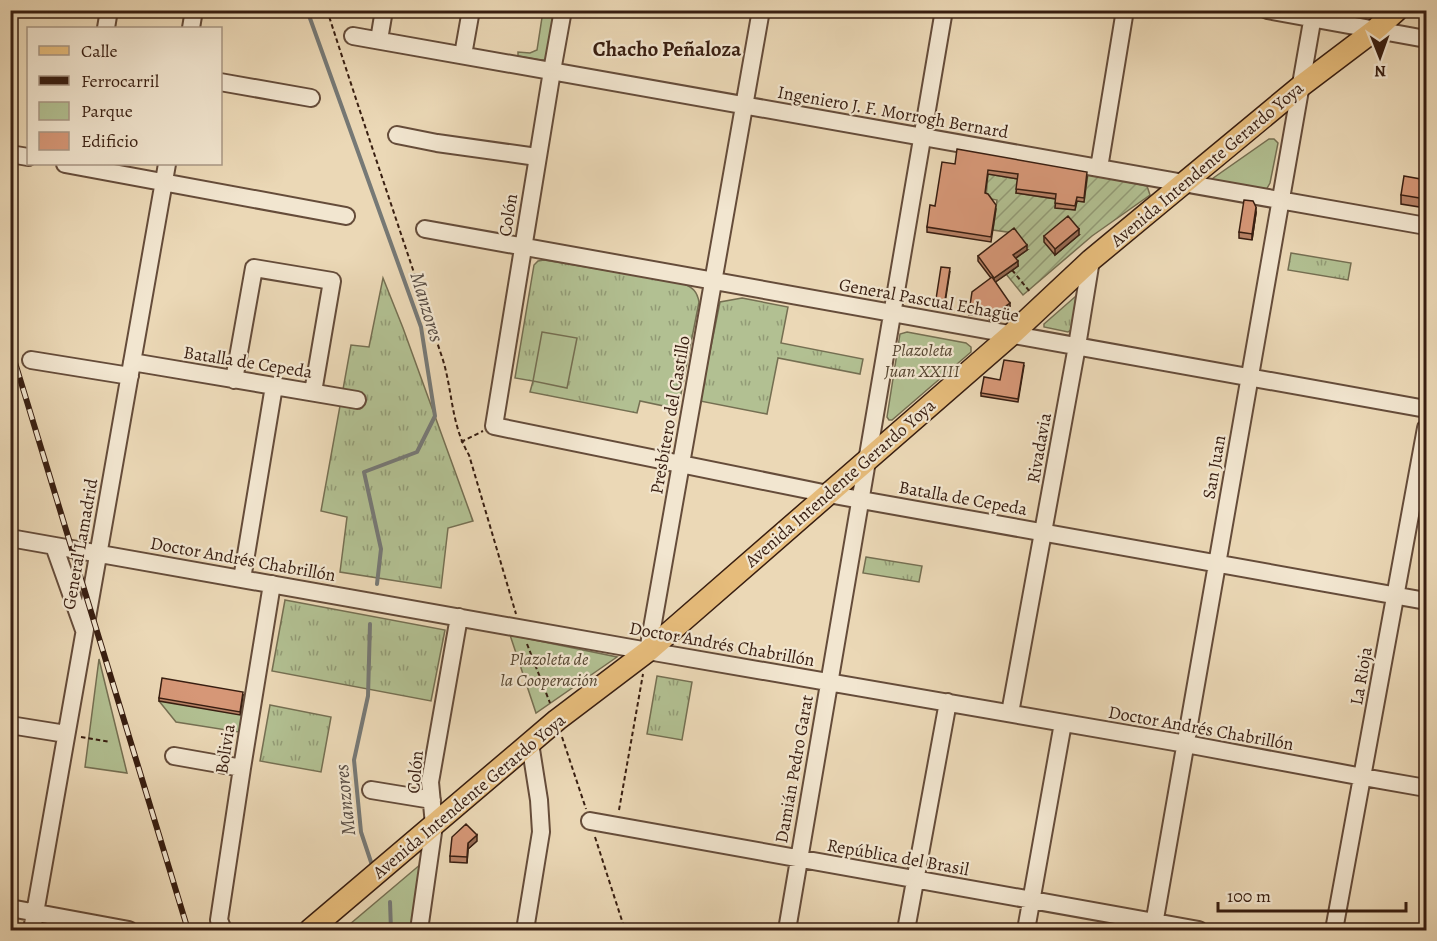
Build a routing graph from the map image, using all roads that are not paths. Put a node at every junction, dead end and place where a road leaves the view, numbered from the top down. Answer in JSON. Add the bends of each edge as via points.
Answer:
{"nodes":[{"id":1,"x":109,"y":10,"type":"edge"},
{"id":2,"x":194,"y":10,"type":"edge"},
{"id":3,"x":384,"y":10,"type":"edge"},
{"id":4,"x":471,"y":10,"type":"edge"},
{"id":5,"x":563,"y":10,"type":"edge"},
{"id":6,"x":761,"y":10,"type":"edge"},
{"id":7,"x":944,"y":10,"type":"edge"},
{"id":8,"x":1125,"y":10,"type":"edge"},
{"id":9,"x":1267,"y":10,"type":"edge"},
{"id":10,"x":1397,"y":10,"type":"edge"},
{"id":11,"x":1313,"y":15,"type":"edge"},
{"id":12,"x":106,"y":27,"type":"edge"},
{"id":13,"x":191,"y":27,"type":"edge"},
{"id":14,"x":1375,"y":30,"type":"junction"},
{"id":15,"x":353,"y":36,"type":"dead end"},
{"id":16,"x":1426,"y":39,"type":"edge"},
{"id":17,"x":379,"y":40,"type":"junction"},
{"id":18,"x":464,"y":55,"type":"junction"},
{"id":19,"x":552,"y":71,"type":"junction"},
{"id":20,"x":222,"y":82,"type":"edge"},
{"id":21,"x":1301,"y":86,"type":"junction"},
{"id":22,"x":311,"y":98,"type":"dead end"},
{"id":23,"x":744,"y":105,"type":"junction"},
{"id":24,"x":397,"y":135,"type":"dead end"},
{"id":25,"x":922,"y":137,"type":"junction"},
{"id":26,"x":10,"y":154,"type":"edge"},
{"id":27,"x":27,"y":157,"type":"edge"},
{"id":28,"x":537,"y":157,"type":"junction"},
{"id":29,"x":81,"y":165,"type":"edge"},
{"id":30,"x":167,"y":165,"type":"edge"},
{"id":31,"x":1099,"y":168,"type":"junction"},
{"id":32,"x":164,"y":183,"type":"junction"},
{"id":33,"x":1183,"y":184,"type":"junction"},
{"id":34,"x":1281,"y":200,"type":"junction"},
{"id":35,"x":346,"y":216,"type":"dead end"},
{"id":36,"x":1426,"y":226,"type":"edge"},
{"id":37,"x":425,"y":229,"type":"dead end"},
{"id":38,"x":523,"y":246,"type":"junction"},
{"id":39,"x":1091,"y":260,"type":"junction"},
{"id":40,"x":714,"y":280,"type":"junction"},
{"id":41,"x":892,"y":313,"type":"junction"},
{"id":42,"x":1012,"y":334,"type":"junction"},
{"id":43,"x":1077,"y":346,"type":"junction"},
{"id":44,"x":31,"y":360,"type":"dead end"},
{"id":45,"x":131,"y":369,"type":"junction"},
{"id":46,"x":1250,"y":377,"type":"junction"},
{"id":47,"x":234,"y":380,"type":"junction"},
{"id":48,"x":274,"y":386,"type":"junction"},
{"id":49,"x":313,"y":392,"type":"junction"},
{"id":50,"x":357,"y":400,"type":"dead end"},
{"id":51,"x":1426,"y":409,"type":"edge"},
{"id":52,"x":494,"y":426,"type":"joint"},
{"id":53,"x":1426,"y":428,"type":"edge"},
{"id":54,"x":867,"y":459,"type":"junction"},
{"id":55,"x":681,"y":464,"type":"junction"},
{"id":56,"x":828,"y":494,"type":"junction"},
{"id":57,"x":860,"y":500,"type":"junction"},
{"id":58,"x":1043,"y":532,"type":"junction"},
{"id":59,"x":10,"y":538,"type":"edge"},
{"id":60,"x":54,"y":546,"type":"junction"},
{"id":61,"x":98,"y":554,"type":"junction"},
{"id":62,"x":1217,"y":564,"type":"junction"},
{"id":63,"x":242,"y":579,"type":"junction"},
{"id":64,"x":272,"y":584,"type":"junction"},
{"id":65,"x":1396,"y":596,"type":"junction"},
{"id":66,"x":1426,"y":602,"type":"edge"},
{"id":67,"x":459,"y":617,"type":"junction"},
{"id":68,"x":84,"y":631,"type":"junction"},
{"id":69,"x":648,"y":651,"type":"junction"},
{"id":70,"x":829,"y":682,"type":"junction"},
{"id":71,"x":948,"y":702,"type":"junction"},
{"id":72,"x":1010,"y":713,"type":"junction"},
{"id":73,"x":1063,"y":723,"type":"junction"},
{"id":74,"x":10,"y":724,"type":"edge"},
{"id":75,"x":66,"y":734,"type":"junction"},
{"id":76,"x":530,"y":744,"type":"junction"},
{"id":77,"x":1185,"y":744,"type":"junction"},
{"id":78,"x":174,"y":756,"type":"dead end"},
{"id":79,"x":242,"y":768,"type":"junction"},
{"id":80,"x":1363,"y":777,"type":"junction"},
{"id":81,"x":1426,"y":788,"type":"edge"},
{"id":82,"x":371,"y":790,"type":"dead end"},
{"id":83,"x":432,"y":800,"type":"junction"},
{"id":84,"x":590,"y":821,"type":"road end"},
{"id":85,"x":434,"y":825,"type":"junction"},
{"id":86,"x":799,"y":858,"type":"junction"},
{"id":87,"x":915,"y":879,"type":"junction"},
{"id":88,"x":1031,"y":900,"type":"junction"},
{"id":89,"x":10,"y":908,"type":"edge"},
{"id":90,"x":35,"y":912,"type":"junction"},
{"id":91,"x":221,"y":925,"type":"edge"},
{"id":92,"x":1154,"y":926,"type":"edge"},
{"id":93,"x":32,"y":930,"type":"edge"},
{"id":94,"x":129,"y":930,"type":"edge"},
{"id":95,"x":310,"y":930,"type":"edge"},
{"id":96,"x":419,"y":930,"type":"edge"},
{"id":97,"x":525,"y":930,"type":"edge"},
{"id":98,"x":787,"y":930,"type":"edge"},
{"id":99,"x":906,"y":930,"type":"edge"},
{"id":100,"x":1026,"y":930,"type":"edge"},
{"id":101,"x":1199,"y":930,"type":"edge"},
{"id":102,"x":1334,"y":930,"type":"edge"}],
"edges":[{"from":1,"to":12,"type":"street"},
{"from":2,"to":13,"type":"street"},
{"from":3,"to":17,"type":"street"},
{"from":4,"to":18,"type":"street"},
{"from":5,"to":19,"type":"street","name":"Colón"},
{"from":6,"to":23,"type":"street","name":"Presbítero del Castillo"},
{"from":7,"to":25,"type":"street","name":"Damián Pedro Garat"},
{"from":8,"to":31,"type":"street"},
{"from":9,"to":11,"type":"street"},
{"from":10,"to":14,"type":"main road","name":"Avenida Intendente Gerardo Yoya"},
{"from":11,"to":14,"type":"street"},
{"from":11,"to":21,"type":"street","name":"San Juan"},
{"from":14,"to":16,"type":"street"},
{"from":14,"to":21,"type":"main road","name":"Avenida Intendente Gerardo Yoya"},
{"from":15,"to":17,"type":"street","name":"Ingeniero J. F. Morrogh Bernard"},
{"from":17,"to":18,"type":"street","name":"Ingeniero J. F. Morrogh Bernard"},
{"from":18,"to":19,"type":"street","name":"Ingeniero J. F. Morrogh Bernard"},
{"from":19,"to":23,"type":"street","name":"Ingeniero J. F. Morrogh Bernard"},
{"from":19,"to":28,"type":"street","name":"Colón"},
{"from":20,"to":22,"type":"street"},
{"from":21,"to":33,"type":"main road","name":"Avenida Intendente Gerardo Yoya"},
{"from":21,"to":34,"type":"street","name":"San Juan"},
{"from":23,"to":25,"type":"street","name":"Ingeniero J. F. Morrogh Bernard"},
{"from":23,"to":40,"type":"street","name":"Presbítero del Castillo"},
{"from":24,"to":28,"type":"street"},
{"from":25,"to":31,"type":"street","name":"Ingeniero J. F. Morrogh Bernard"},
{"from":25,"to":41,"type":"street","name":"Damián Pedro Garat"},
{"from":26,"to":27,"type":"street"},
{"from":28,"to":38,"type":"street","name":"Colón"},
{"from":29,"to":32,"type":"street"},
{"from":30,"to":32,"type":"street","name":"General Lamadrid"},
{"from":31,"to":33,"type":"street","name":"Ingeniero J. F. Morrogh Bernard"},
{"from":32,"to":35,"type":"street"},
{"from":32,"to":45,"type":"street","name":"General Lamadrid"},
{"from":33,"to":34,"type":"street","name":"Ingeniero J. F. Morrogh Bernard"},
{"from":33,"to":39,"type":"main road","name":"Avenida Intendente Gerardo Yoya"},
{"from":34,"to":36,"type":"street","name":"Ingeniero J. F. Morrogh Bernard"},
{"from":34,"to":46,"type":"street","name":"San Juan"},
{"from":37,"to":38,"type":"street","name":"General Pascual Echagüe"},
{"from":38,"to":40,"type":"street","name":"General Pascual Echagüe"},
{"from":38,"to":52,"type":"street","name":"Colón"},
{"from":39,"to":42,"type":"main road","name":"Avenida Intendente Gerardo Yoya"},
{"from":39,"to":43,"type":"street","name":"Rivadavia"},
{"from":40,"to":41,"type":"street","name":"General Pascual Echagüe"},
{"from":40,"to":55,"type":"street","name":"Presbítero del Castillo"},
{"from":41,"to":42,"type":"street","name":"General Pascual Echagüe"},
{"from":41,"to":54,"type":"street","name":"Damián Pedro Garat"},
{"from":42,"to":43,"type":"street","name":"General Pascual Echagüe"},
{"from":42,"to":54,"type":"main road","name":"Avenida Intendente Gerardo Yoya"},
{"from":43,"to":46,"type":"street","name":"General Pascual Echagüe"},
{"from":43,"to":58,"type":"street","name":"Rivadavia"},
{"from":44,"to":45,"type":"street","name":"Batalla de Cepeda"},
{"from":45,"to":47,"type":"street","name":"Batalla de Cepeda"},
{"from":45,"to":61,"type":"street","name":"General Lamadrid"},
{"from":46,"to":51,"type":"street","name":"General Pascual Echagüe"},
{"from":46,"to":62,"type":"street","name":"San Juan"},
{"from":47,"to":48,"type":"street","name":"Batalla de Cepeda"},
{"from":47,"to":49,"type":"street","via":[[254,268],[332,281]]},
{"from":48,"to":49,"type":"street","name":"Batalla de Cepeda"},
{"from":48,"to":63,"type":"street"},
{"from":49,"to":50,"type":"street","name":"Batalla de Cepeda"},
{"from":52,"to":55,"type":"street","name":"Batalla de Cepeda"},
{"from":53,"to":65,"type":"street","name":"La Rioja"},
{"from":54,"to":56,"type":"main road","name":"Avenida Intendente Gerardo Yoya"},
{"from":54,"to":57,"type":"street","name":"Damián Pedro Garat"},
{"from":55,"to":56,"type":"street","name":"Batalla de Cepeda"},
{"from":55,"to":69,"type":"street","name":"Presbítero del Castillo"},
{"from":56,"to":57,"type":"street","name":"Batalla de Cepeda"},
{"from":56,"to":69,"type":"main road","name":"Avenida Intendente Gerardo Yoya"},
{"from":57,"to":58,"type":"street","name":"Batalla de Cepeda"},
{"from":57,"to":70,"type":"street","name":"Damián Pedro Garat"},
{"from":58,"to":62,"type":"street","name":"Batalla de Cepeda"},
{"from":58,"to":72,"type":"street","name":"Rivadavia"},
{"from":59,"to":60,"type":"street","name":"Doctor Andrés Chabrillón"},
{"from":60,"to":61,"type":"street","name":"Doctor Andrés Chabrillón"},
{"from":60,"to":68,"type":"street"},
{"from":61,"to":63,"type":"street","name":"Doctor Andrés Chabrillón"},
{"from":61,"to":68,"type":"street","name":"General Lamadrid"},
{"from":62,"to":65,"type":"street","name":"Batalla de Cepeda"},
{"from":62,"to":77,"type":"street","name":"San Juan"},
{"from":63,"to":64,"type":"street","name":"Doctor Andrés Chabrillón"},
{"from":64,"to":67,"type":"street","name":"Doctor Andrés Chabrillón"},
{"from":64,"to":79,"type":"street","name":"Bolivia"},
{"from":65,"to":66,"type":"street","name":"Batalla de Cepeda"},
{"from":65,"to":80,"type":"street","name":"La Rioja"},
{"from":67,"to":69,"type":"street","name":"Doctor Andrés Chabrillón"},
{"from":67,"to":83,"type":"street","name":"Colón","via":[[430,782]]},
{"from":68,"to":75,"type":"street","name":"General Lamadrid"},
{"from":69,"to":70,"type":"street","name":"Doctor Andrés Chabrillón"},
{"from":69,"to":76,"type":"main road","name":"Avenida Intendente Gerardo Yoya"},
{"from":70,"to":71,"type":"street","name":"Doctor Andrés Chabrillón"},
{"from":70,"to":86,"type":"street","name":"Damián Pedro Garat"},
{"from":71,"to":72,"type":"street","name":"Doctor Andrés Chabrillón"},
{"from":71,"to":87,"type":"street"},
{"from":72,"to":73,"type":"street","name":"Doctor Andrés Chabrillón"},
{"from":73,"to":77,"type":"street","name":"Doctor Andrés Chabrillón"},
{"from":73,"to":88,"type":"street"},
{"from":74,"to":75,"type":"street"},
{"from":75,"to":90,"type":"street","name":"General Lamadrid"},
{"from":76,"to":85,"type":"main road","name":"Avenida Intendente Gerardo Yoya"},
{"from":76,"to":97,"type":"street","via":[[541,832]]},
{"from":77,"to":80,"type":"street","name":"Doctor Andrés Chabrillón"},
{"from":77,"to":92,"type":"street","name":"San Juan"},
{"from":78,"to":79,"type":"street"},
{"from":79,"to":91,"type":"street","name":"Bolivia"},
{"from":80,"to":81,"type":"street","name":"Doctor Andrés Chabrillón"},
{"from":80,"to":102,"type":"street","name":"La Rioja"},
{"from":82,"to":83,"type":"street"},
{"from":83,"to":85,"type":"street","name":"Colón"},
{"from":84,"to":86,"type":"street","name":"República del Brasil"},
{"from":85,"to":95,"type":"main road","name":"Avenida Intendente Gerardo Yoya"},
{"from":85,"to":96,"type":"street","name":"Colón"},
{"from":86,"to":87,"type":"street","name":"República del Brasil"},
{"from":86,"to":98,"type":"street","name":"Damián Pedro Garat"},
{"from":87,"to":88,"type":"street","name":"República del Brasil"},
{"from":87,"to":99,"type":"street"},
{"from":88,"to":92,"type":"street","name":"República del Brasil"},
{"from":88,"to":100,"type":"street"},
{"from":89,"to":90,"type":"street"},
{"from":90,"to":93,"type":"street","name":"General Lamadrid"},
{"from":90,"to":94,"type":"street"},
{"from":92,"to":101,"type":"street","name":"República del Brasil"}]}
